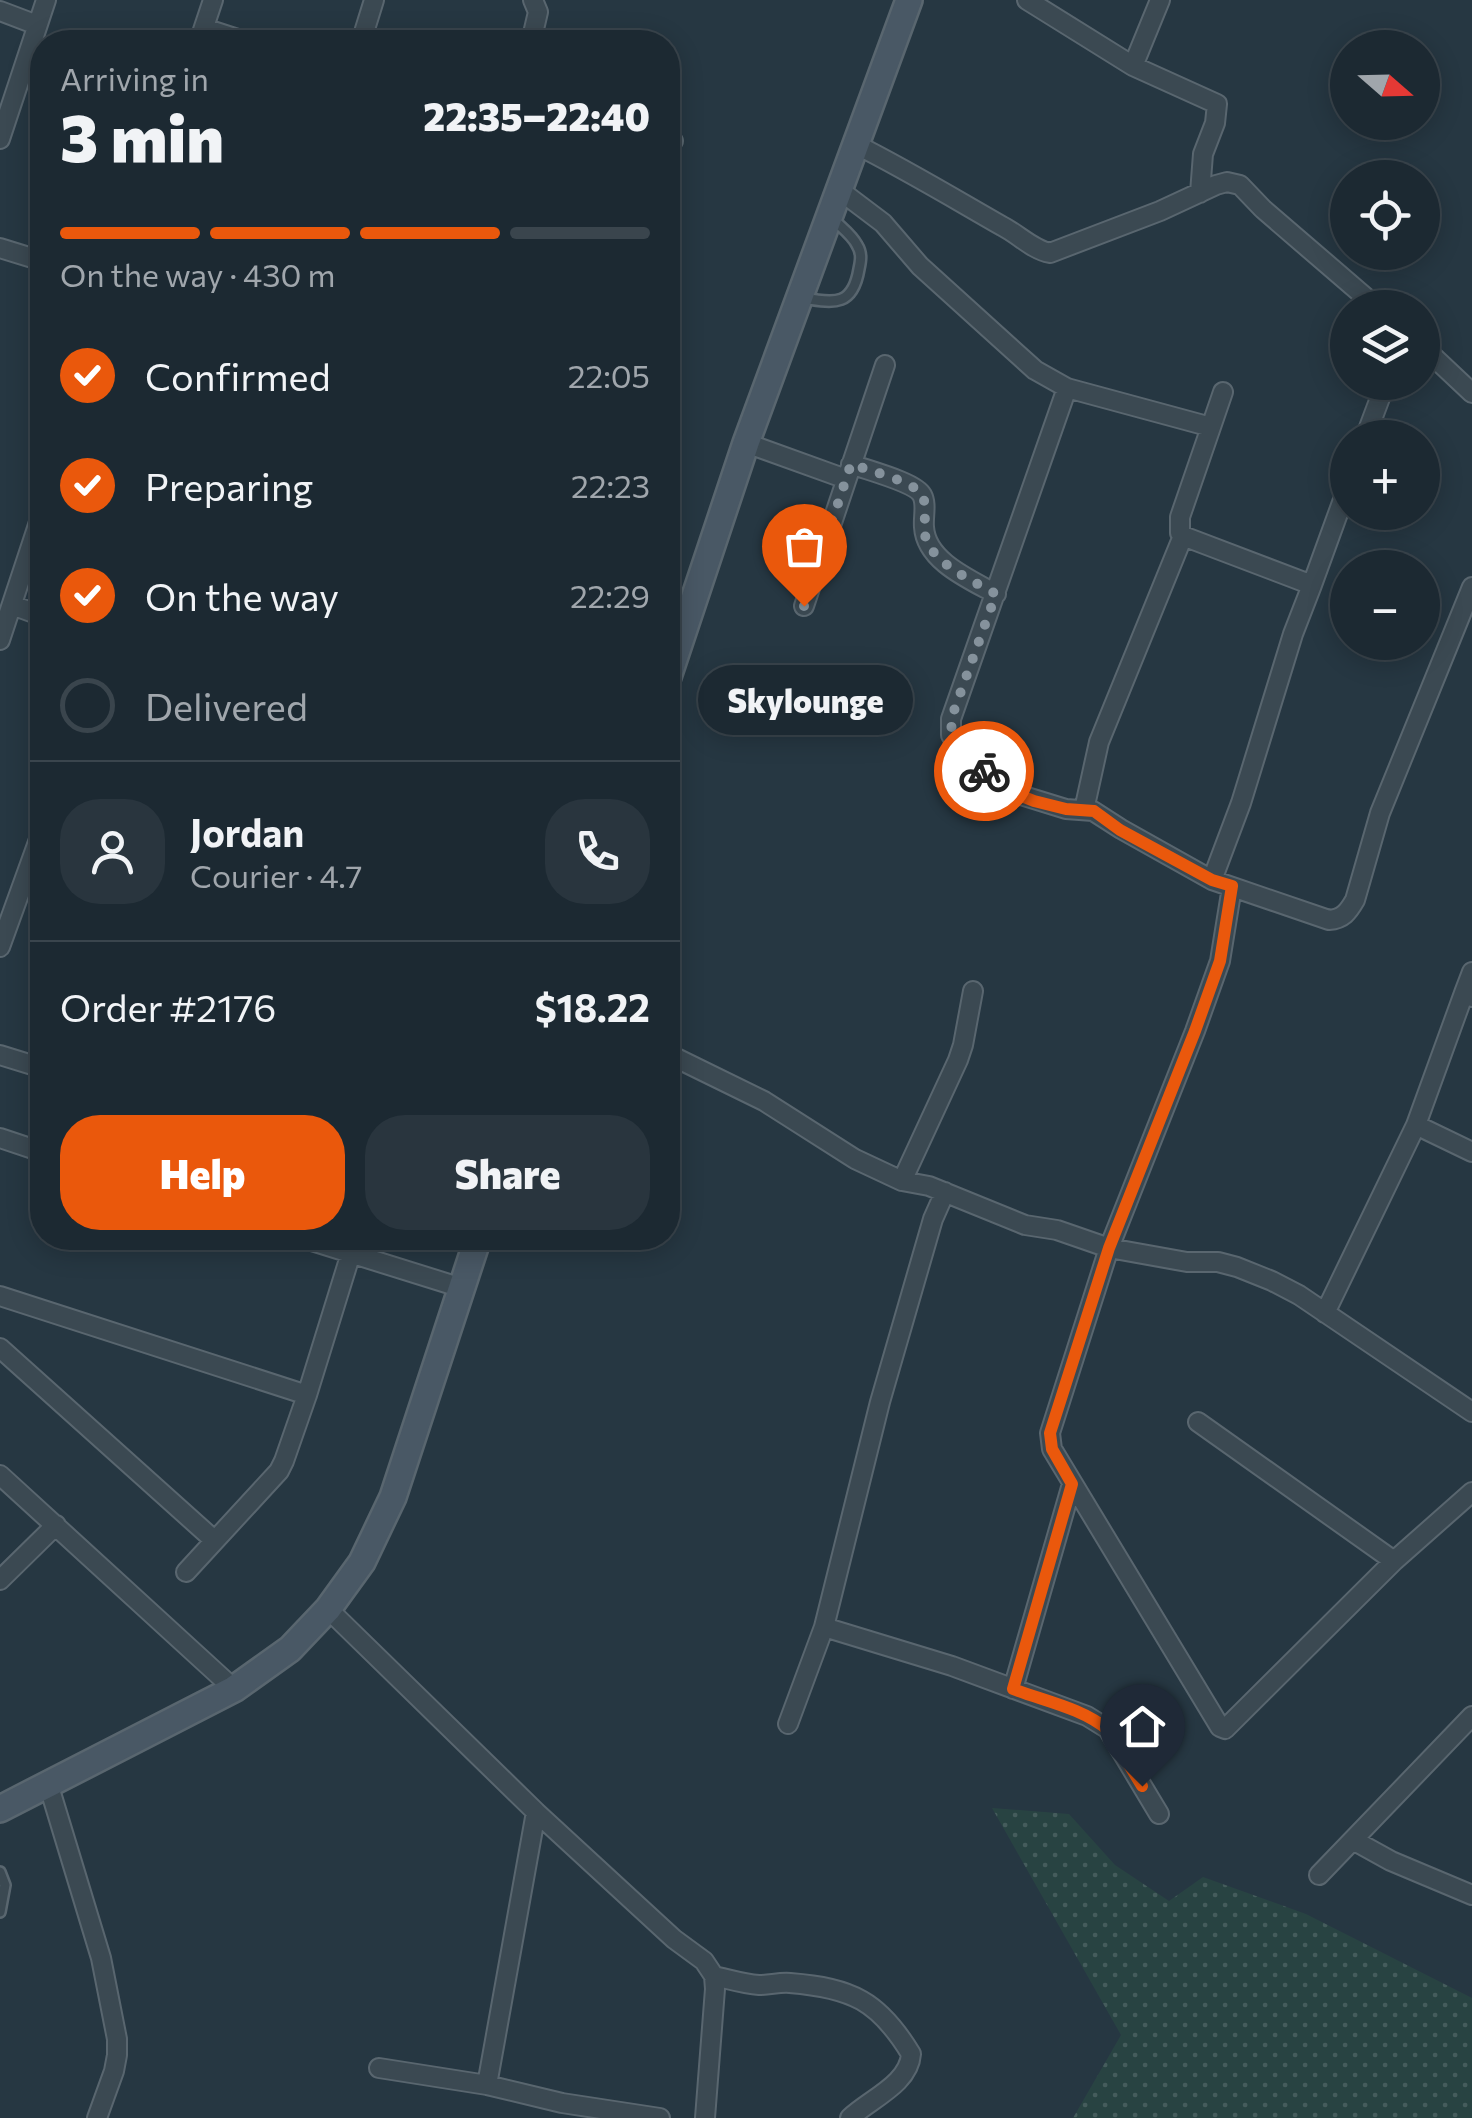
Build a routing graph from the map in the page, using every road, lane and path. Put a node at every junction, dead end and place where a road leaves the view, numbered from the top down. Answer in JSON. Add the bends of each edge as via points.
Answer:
{"nodes":[{"id":1,"x":46,"y":0,"type":"edge"},
{"id":2,"x":213,"y":0,"type":"edge"},
{"id":3,"x":374,"y":0,"type":"edge"},
{"id":4,"x":532,"y":0,"type":"edge"},
{"id":5,"x":910,"y":0,"type":"edge"},
{"id":6,"x":1026,"y":0,"type":"edge"},
{"id":7,"x":1160,"y":0,"type":"edge"},
{"id":8,"x":0,"y":12,"type":"edge"},
{"id":9,"x":37,"y":26,"type":"junction"},
{"id":10,"x":36,"y":30,"type":"edge"},
{"id":11,"x":203,"y":30,"type":"edge"},
{"id":12,"x":365,"y":30,"type":"edge"},
{"id":13,"x":534,"y":30,"type":"edge"},
{"id":14,"x":30,"y":47,"type":"edge"},
{"id":15,"x":1133,"y":66,"type":"junction"},
{"id":16,"x":0,"y":139,"type":"edge"},
{"id":17,"x":855,"y":144,"type":"junction"},
{"id":18,"x":838,"y":189,"type":"junction"},
{"id":19,"x":1200,"y":192,"type":"junction"},
{"id":20,"x":829,"y":214,"type":"junction"},
{"id":21,"x":0,"y":248,"type":"edge"},
{"id":22,"x":30,"y":257,"type":"edge"},
{"id":23,"x":1357,"y":290,"type":"edge"},
{"id":24,"x":798,"y":297,"type":"junction"},
{"id":25,"x":1440,"y":364,"type":"edge"},
{"id":26,"x":884,"y":365,"type":"dead end"},
{"id":27,"x":1066,"y":388,"type":"junction"},
{"id":28,"x":1222,"y":392,"type":"dead end"},
{"id":29,"x":1472,"y":393,"type":"edge"},
{"id":30,"x":1211,"y":427,"type":"junction"},
{"id":31,"x":746,"y":443,"type":"junction"},
{"id":32,"x":848,"y":471,"type":"junction"},
{"id":33,"x":1332,"y":530,"type":"edge"},
{"id":34,"x":1182,"y":536,"type":"junction"},
{"id":35,"x":30,"y":550,"type":"edge"},
{"id":36,"x":1312,"y":585,"type":"junction"},
{"id":37,"x":1472,"y":587,"type":"edge"},
{"id":38,"x":996,"y":594,"type":"junction"},
{"id":39,"x":12,"y":605,"type":"junction"},
{"id":40,"x":804,"y":606,"type":"dead end"},
{"id":41,"x":30,"y":612,"type":"edge"},
{"id":42,"x":0,"y":640,"type":"edge"},
{"id":43,"x":680,"y":641,"type":"edge"},
{"id":44,"x":1084,"y":810,"type":"junction"},
{"id":45,"x":30,"y":864,"type":"edge"},
{"id":46,"x":1212,"y":880,"type":"junction"},
{"id":47,"x":1232,"y":886,"type":"junction"},
{"id":48,"x":0,"y":947,"type":"edge"},
{"id":49,"x":1472,"y":972,"type":"edge"},
{"id":50,"x":973,"y":990,"type":"dead end"},
{"id":51,"x":1468,"y":995,"type":"edge"},
{"id":52,"x":0,"y":1056,"type":"edge"},
{"id":53,"x":680,"y":1060,"type":"edge"},
{"id":54,"x":30,"y":1065,"type":"edge"},
{"id":55,"x":1416,"y":1125,"type":"junction"},
{"id":56,"x":0,"y":1138,"type":"edge"},
{"id":57,"x":30,"y":1148,"type":"edge"},
{"id":58,"x":1472,"y":1152,"type":"edge"},
{"id":59,"x":902,"y":1181,"type":"junction"},
{"id":60,"x":945,"y":1192,"type":"junction"},
{"id":61,"x":1109,"y":1248,"type":"junction"},
{"id":62,"x":341,"y":1250,"type":"edge"},
{"id":63,"x":474,"y":1250,"type":"edge"},
{"id":64,"x":351,"y":1253,"type":"junction"},
{"id":65,"x":462,"y":1288,"type":"junction"},
{"id":66,"x":0,"y":1296,"type":"edge"},
{"id":67,"x":1326,"y":1313,"type":"junction"},
{"id":68,"x":0,"y":1348,"type":"edge"},
{"id":69,"x":307,"y":1395,"type":"junction"},
{"id":70,"x":1472,"y":1412,"type":"edge"},
{"id":71,"x":1198,"y":1422,"type":"dead end"},
{"id":72,"x":0,"y":1475,"type":"edge"},
{"id":73,"x":1072,"y":1484,"type":"junction"},
{"id":74,"x":1472,"y":1492,"type":"edge"},
{"id":75,"x":56,"y":1526,"type":"junction"},
{"id":76,"x":214,"y":1540,"type":"junction"},
{"id":77,"x":1394,"y":1561,"type":"junction"},
{"id":78,"x":186,"y":1572,"type":"dead end"},
{"id":79,"x":0,"y":1580,"type":"edge"},
{"id":80,"x":328,"y":1609,"type":"junction"},
{"id":81,"x":824,"y":1627,"type":"junction"},
{"id":82,"x":234,"y":1689,"type":"junction"},
{"id":83,"x":1013,"y":1689,"type":"junction"},
{"id":84,"x":1472,"y":1716,"type":"edge"},
{"id":85,"x":788,"y":1724,"type":"dead end"},
{"id":86,"x":48,"y":1783,"type":"junction"},
{"id":87,"x":0,"y":1809,"type":"edge"},
{"id":88,"x":536,"y":1812,"type":"junction"},
{"id":89,"x":1159,"y":1814,"type":"dead end"},
{"id":90,"x":1353,"y":1840,"type":"junction"},
{"id":91,"x":0,"y":1872,"type":"edge"},
{"id":92,"x":1319,"y":1875,"type":"dead end"},
{"id":93,"x":1472,"y":1895,"type":"edge"},
{"id":94,"x":0,"y":1912,"type":"edge"},
{"id":95,"x":714,"y":1976,"type":"junction"},
{"id":96,"x":379,"y":2068,"type":"dead end"},
{"id":97,"x":487,"y":2085,"type":"junction"},
{"id":98,"x":97,"y":2118,"type":"edge"},
{"id":99,"x":660,"y":2118,"type":"edge"},
{"id":100,"x":705,"y":2118,"type":"edge"},
{"id":101,"x":850,"y":2118,"type":"edge"}],
"edges":[{"from":1,"to":9,"type":"street"},
{"from":2,"to":11,"type":"street"},
{"from":3,"to":12,"type":"street"},
{"from":4,"to":13,"type":"street","via":[[538,12]]},
{"from":5,"to":17,"type":"main road"},
{"from":6,"to":15,"type":"street"},
{"from":7,"to":15,"type":"street"},
{"from":8,"to":9,"type":"street"},
{"from":9,"to":10,"type":"street"},
{"from":14,"to":16,"type":"street"},
{"from":15,"to":19,"type":"street","via":[[1217,104]]},
{"from":17,"to":18,"type":"main road"},
{"from":17,"to":19,"type":"street","via":[[1050,253]]},
{"from":18,"to":20,"type":"main road"},
{"from":18,"to":27,"type":"street","via":[[883,223],[920,266],[1036,370]]},
{"from":19,"to":23,"type":"street","via":[[1227,182],[1240,185]]},
{"from":20,"to":24,"type":"main road"},
{"from":20,"to":24,"type":"lane","via":[[859,248],[857,282],[849,296],[836,301]]},
{"from":21,"to":22,"type":"street"},
{"from":24,"to":31,"type":"main road"},
{"from":25,"to":29,"type":"street"},
{"from":26,"to":32,"type":"street"},
{"from":27,"to":30,"type":"street"},
{"from":27,"to":38,"type":"street"},
{"from":28,"to":30,"type":"street"},
{"from":30,"to":34,"type":"street","via":[[1180,517]]},
{"from":31,"to":32,"type":"street"},
{"from":31,"to":43,"type":"main road"},
{"from":32,"to":38,"type":"street","via":[[920,492],[926,541],[963,576]]},
{"from":32,"to":40,"type":"street"},
{"from":33,"to":36,"type":"street"},
{"from":34,"to":36,"type":"street"},
{"from":34,"to":44,"type":"street","via":[[1099,742]]},
{"from":35,"to":39,"type":"street"},
{"from":36,"to":46,"type":"street"},
{"from":37,"to":47,"type":"street","via":[[1348,911],[1329,920]]},
{"from":38,"to":44,"type":"street","via":[[951,735],[1014,793]]},
{"from":39,"to":41,"type":"street"},
{"from":39,"to":42,"type":"street"},
{"from":44,"to":46,"type":"street"},
{"from":45,"to":48,"type":"street"},
{"from":46,"to":47,"type":"street"},
{"from":47,"to":61,"type":"street","via":[[1220,961]]},
{"from":49,"to":51,"type":"street"},
{"from":50,"to":59,"type":"street","via":[[958,1060]]},
{"from":51,"to":55,"type":"street"},
{"from":52,"to":54,"type":"street"},
{"from":53,"to":59,"type":"street"},
{"from":55,"to":58,"type":"street"},
{"from":55,"to":67,"type":"street"},
{"from":56,"to":57,"type":"street"},
{"from":59,"to":60,"type":"street"},
{"from":60,"to":61,"type":"street","via":[[1025,1225]]},
{"from":60,"to":81,"type":"street","via":[[880,1402]]},
{"from":61,"to":67,"type":"street","via":[[1237,1267]]},
{"from":61,"to":73,"type":"street","via":[[1050,1433]]},
{"from":62,"to":64,"type":"street"},
{"from":63,"to":65,"type":"main road"},
{"from":64,"to":65,"type":"street"},
{"from":64,"to":69,"type":"street"},
{"from":65,"to":80,"type":"main road","via":[[393,1498],[362,1562]]},
{"from":66,"to":69,"type":"street"},
{"from":67,"to":70,"type":"street"},
{"from":68,"to":76,"type":"street"},
{"from":69,"to":76,"type":"street","via":[[279,1471]]},
{"from":71,"to":77,"type":"street"},
{"from":72,"to":75,"type":"street"},
{"from":73,"to":77,"type":"street","via":[[1224,1728]]},
{"from":73,"to":83,"type":"street"},
{"from":74,"to":77,"type":"street"},
{"from":75,"to":79,"type":"street"},
{"from":75,"to":82,"type":"street"},
{"from":76,"to":78,"type":"street"},
{"from":80,"to":82,"type":"main road","via":[[290,1649]]},
{"from":80,"to":88,"type":"street"},
{"from":81,"to":83,"type":"street"},
{"from":81,"to":85,"type":"street"},
{"from":82,"to":86,"type":"main road"},
{"from":83,"to":89,"type":"street","via":[[1102,1724]]},
{"from":84,"to":90,"type":"street"},
{"from":86,"to":87,"type":"main road"},
{"from":86,"to":98,"type":"street","via":[[101,1958],[117,2039],[118,2056]]},
{"from":88,"to":95,"type":"street"},
{"from":88,"to":97,"type":"street"},
{"from":90,"to":92,"type":"street"},
{"from":90,"to":93,"type":"street"},
{"from":91,"to":94,"type":"lane"},
{"from":95,"to":100,"type":"street"},
{"from":95,"to":101,"type":"street","via":[[834,1990],[876,2008],[890,2022],[911,2054],[908,2070]]},
{"from":96,"to":97,"type":"street"},
{"from":97,"to":99,"type":"street"}]}
